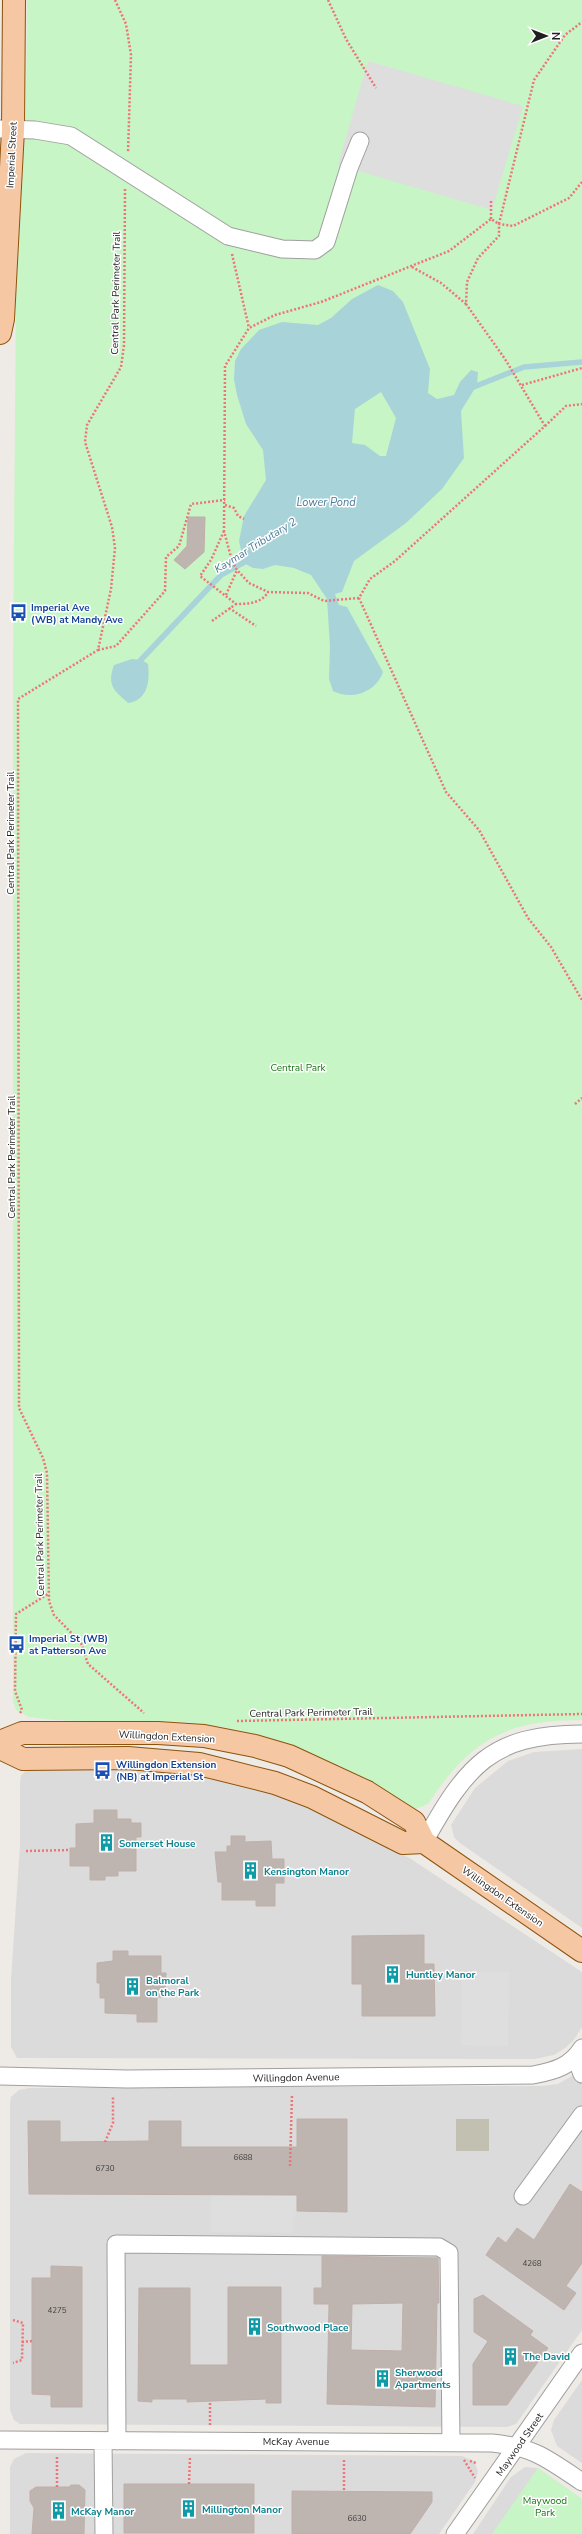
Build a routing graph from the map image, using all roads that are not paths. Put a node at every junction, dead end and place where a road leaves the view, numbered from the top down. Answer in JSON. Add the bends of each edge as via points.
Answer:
{"nodes":[{"id":1,"x":14,"y":0,"type":"edge"},
{"id":2,"x":6,"y":130,"type":"edge"},
{"id":3,"x":360,"y":141,"type":"dead end"},
{"id":4,"x":5,"y":188,"type":"edge"},
{"id":5,"x":0,"y":333,"type":"edge"},
{"id":6,"x":582,"y":1734,"type":"edge"},
{"id":7,"x":0,"y":1742,"type":"edge"},
{"id":8,"x":0,"y":1748,"type":"edge"},
{"id":9,"x":424,"y":1842,"type":"junction"},
{"id":10,"x":582,"y":1951,"type":"edge"},
{"id":11,"x":579,"y":2053,"type":"edge"},
{"id":12,"x":582,"y":2074,"type":"edge"},
{"id":13,"x":0,"y":2076,"type":"edge"},
{"id":14,"x":582,"y":2115,"type":"edge"},
{"id":15,"x":523,"y":2196,"type":"dead end"},
{"id":16,"x":582,"y":2353,"type":"edge"},
{"id":17,"x":0,"y":2440,"type":"edge"},
{"id":18,"x":110,"y":2440,"type":"junction"},
{"id":19,"x":451,"y":2442,"type":"junction"},
{"id":20,"x":518,"y":2445,"type":"junction"},
{"id":21,"x":582,"y":2482,"type":"edge"},
{"id":22,"x":104,"y":2534,"type":"edge"},
{"id":23,"x":455,"y":2534,"type":"edge"}],
"edges":[{"from":1,"to":2,"type":"main road","name":"Imperial Street"},
{"from":2,"to":3,"type":"street","via":[[59,132],[82,141],[228,236],[282,249],[315,250],[326,242]]},
{"from":2,"to":4,"type":"main road","name":"Imperial Street"},
{"from":4,"to":5,"type":"main road","name":"Imperial Street","via":[[3,319]]},
{"from":6,"to":9,"type":"street","via":[[536,1736],[516,1741],[494,1751],[467,1774]]},
{"from":7,"to":9,"type":"main road","name":"Willingdon Extension","via":[[22,1733],[204,1736],[234,1741],[289,1756],[367,1792],[414,1822]]},
{"from":8,"to":9,"type":"main road","via":[[23,1758],[128,1758],[199,1764],[275,1783],[312,1797],[403,1843]]},
{"from":9,"to":10,"type":"main road","name":"Willingdon Extension"},
{"from":11,"to":12,"type":"street"},
{"from":11,"to":13,"type":"street","name":"Willingdon Avenue","via":[[558,2070],[533,2074],[127,2079]]},
{"from":14,"to":15,"type":"street"},
{"from":16,"to":20,"type":"street","name":"Maywood Street"},
{"from":17,"to":18,"type":"street","name":"McKay Avenue"},
{"from":18,"to":19,"type":"street","name":"McKay Avenue"},
{"from":18,"to":19,"type":"street","via":[[116,2244],[174,2244],[439,2247],[450,2253]]},
{"from":18,"to":22,"type":"street"},
{"from":19,"to":20,"type":"street","name":"McKay Avenue"},
{"from":20,"to":21,"type":"street","name":"McKay Avenue","via":[[540,2454]]},
{"from":20,"to":23,"type":"street","name":"Maywood Street"}]}
